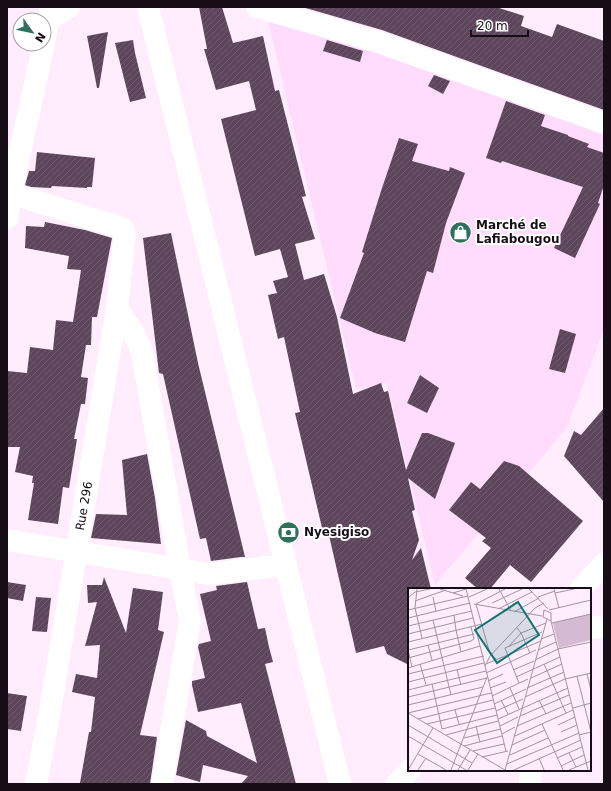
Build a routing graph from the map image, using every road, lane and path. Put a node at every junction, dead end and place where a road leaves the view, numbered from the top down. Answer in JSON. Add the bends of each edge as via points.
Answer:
{"nodes":[{"id":1,"x":69,"y":7,"type":"edge"},
{"id":2,"x":148,"y":7,"type":"edge"},
{"id":3,"x":257,"y":7,"type":"edge"},
{"id":4,"x":52,"y":13,"type":"edge"},
{"id":5,"x":42,"y":52,"type":"edge"},
{"id":6,"x":604,"y":123,"type":"edge"},
{"id":7,"x":9,"y":192,"type":"edge"},
{"id":8,"x":7,"y":218,"type":"edge"},
{"id":9,"x":117,"y":308,"type":"junction"},
{"id":10,"x":7,"y":540,"type":"edge"},
{"id":11,"x":76,"y":551,"type":"junction"},
{"id":12,"x":604,"y":564,"type":"edge"},
{"id":13,"x":286,"y":565,"type":"junction"},
{"id":14,"x":180,"y":569,"type":"junction"},
{"id":15,"x":582,"y":588,"type":"edge"},
{"id":16,"x":591,"y":628,"type":"edge"},
{"id":17,"x":604,"y":628,"type":"edge"},
{"id":18,"x":409,"y":771,"type":"edge"},
{"id":19,"x":531,"y":771,"type":"edge"},
{"id":20,"x":36,"y":784,"type":"edge"},
{"id":21,"x":162,"y":784,"type":"edge"},
{"id":22,"x":340,"y":784,"type":"edge"},
{"id":23,"x":397,"y":784,"type":"edge"},
{"id":24,"x":530,"y":784,"type":"edge"}],
"edges":[{"from":1,"to":4,"type":"street"},
{"from":2,"to":13,"type":"street"},
{"from":3,"to":6,"type":"street","via":[[378,42]]},
{"from":5,"to":7,"type":"street"},
{"from":7,"to":8,"type":"street"},
{"from":7,"to":9,"type":"street","name":"Rue 296","via":[[122,228],[125,239]]},
{"from":9,"to":11,"type":"street","name":"Rue 296"},
{"from":9,"to":14,"type":"street","via":[[142,352]]},
{"from":10,"to":11,"type":"street"},
{"from":11,"to":14,"type":"street"},
{"from":11,"to":20,"type":"street","name":"Rue 296"},
{"from":12,"to":15,"type":"street"},
{"from":13,"to":14,"type":"street","via":[[208,574]]},
{"from":13,"to":22,"type":"street"},
{"from":14,"to":21,"type":"street","via":[[190,621]]},
{"from":16,"to":17,"type":"street"},
{"from":18,"to":23,"type":"street"},
{"from":19,"to":24,"type":"street"}]}
